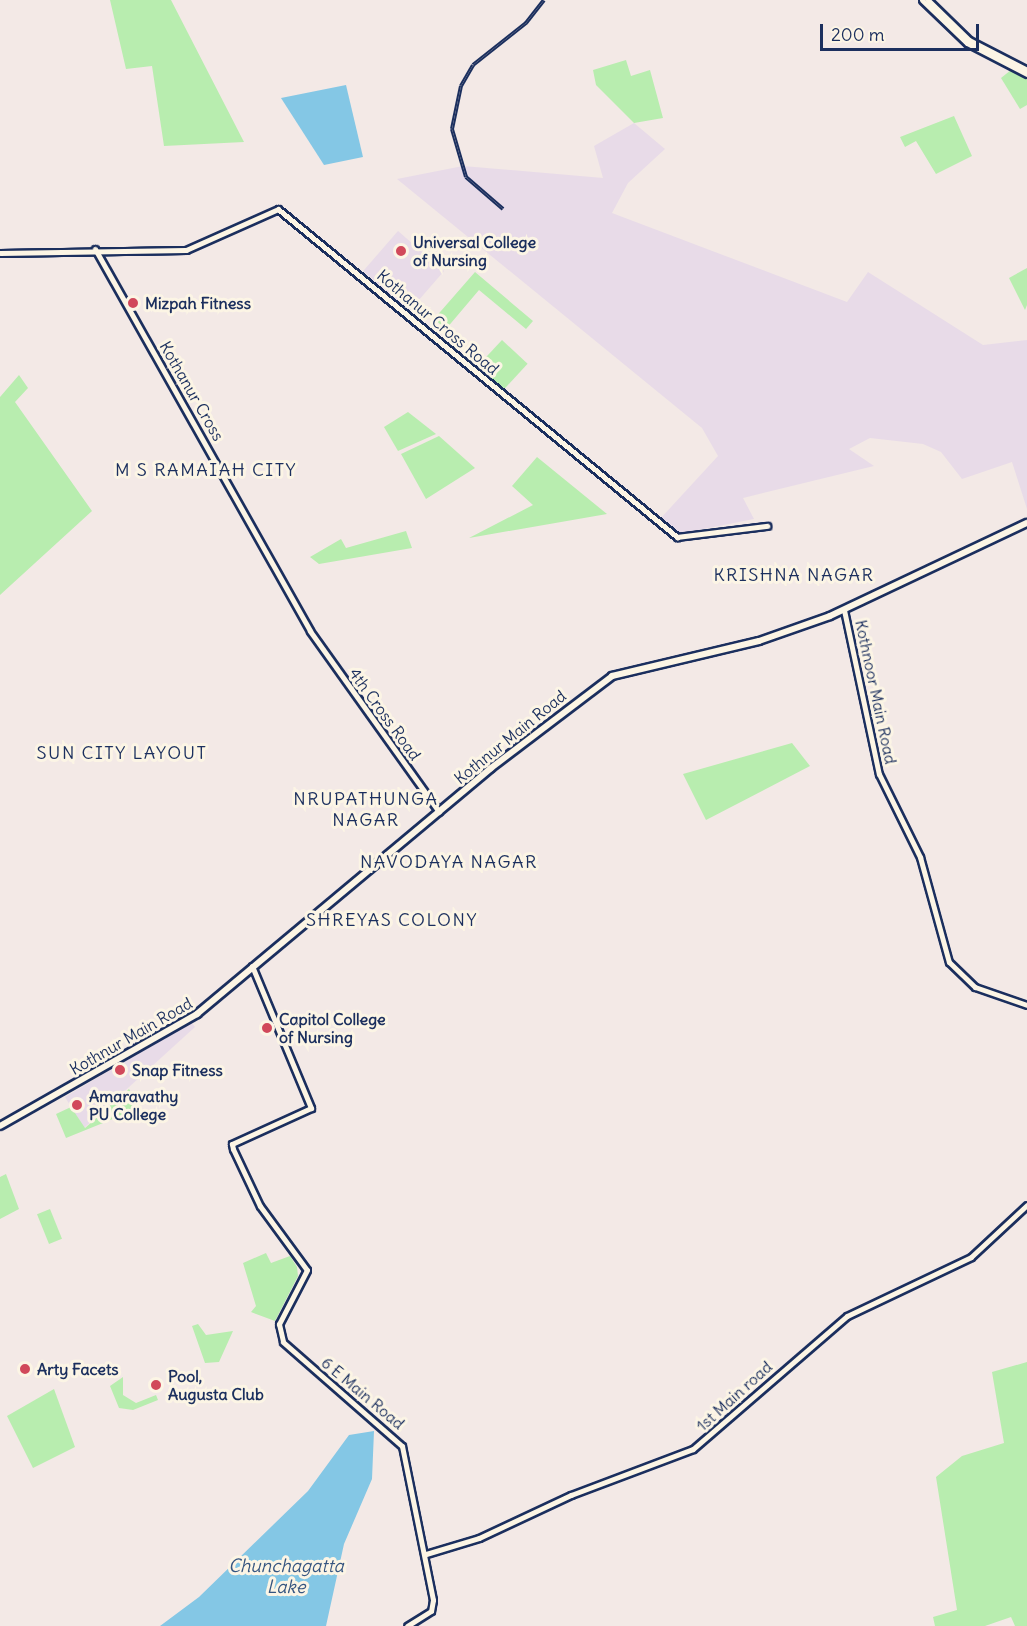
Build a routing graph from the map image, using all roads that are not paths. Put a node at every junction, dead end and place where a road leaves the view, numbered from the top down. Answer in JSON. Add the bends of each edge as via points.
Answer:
{"nodes":[{"id":1,"x":922,"y":0,"type":"edge"},
{"id":2,"x":928,"y":0,"type":"edge"},
{"id":3,"x":1027,"y":72,"type":"edge"},
{"id":4,"x":95,"y":249,"type":"junction"},
{"id":5,"x":0,"y":253,"type":"edge"},
{"id":6,"x":1027,"y":523,"type":"edge"},
{"id":7,"x":767,"y":526,"type":"dead end"},
{"id":8,"x":844,"y":610,"type":"junction"},
{"id":9,"x":310,"y":631,"type":"joint"},
{"id":10,"x":439,"y":812,"type":"junction"},
{"id":11,"x":251,"y":965,"type":"junction"},
{"id":12,"x":1027,"y":1005,"type":"edge"},
{"id":13,"x":8,"y":1119,"type":"junction"},
{"id":14,"x":0,"y":1120,"type":"edge"},
{"id":15,"x":0,"y":1126,"type":"edge"},
{"id":16,"x":1027,"y":1205,"type":"edge"},
{"id":17,"x":426,"y":1554,"type":"junction"},
{"id":18,"x":407,"y":1626,"type":"edge"}],
"edges":[{"from":1,"to":3,"type":"street","via":[[967,43]]},
{"from":2,"to":3,"type":"street","via":[[969,40]]},
{"from":4,"to":5,"type":"street"},
{"from":4,"to":7,"type":"street","name":"Kothanur Cross Road","via":[[198,248],[278,209],[677,537],[741,525]]},
{"from":4,"to":9,"type":"street","name":"Kothanur Cross"},
{"from":6,"to":8,"type":"main road","name":"Kothnur Main Road"},
{"from":8,"to":10,"type":"main road","name":"Kothnur Main Road","via":[[759,641],[613,676]]},
{"from":8,"to":12,"type":"street","name":"Kothnoor Main Road","via":[[879,774],[920,857],[949,962],[975,987]]},
{"from":9,"to":10,"type":"street","name":"4th Cross Road"},
{"from":10,"to":11,"type":"main road","name":"Kothnur Main Road"},
{"from":11,"to":13,"type":"main road","name":"Kothnur Main Road","via":[[182,1024]]},
{"from":11,"to":17,"type":"street","name":"6 E Main Road","via":[[311,1108],[232,1144],[260,1206],[307,1270],[279,1334],[294,1353],[396,1437],[406,1457]]},
{"from":13,"to":14,"type":"main road","name":"Kothnur Main Road"},
{"from":13,"to":15,"type":"main road","name":"Kothnur Main Road"},
{"from":16,"to":17,"type":"street","name":"1st Main road","via":[[971,1257],[846,1316],[693,1449],[571,1495],[479,1538]]},
{"from":17,"to":18,"type":"street","via":[[433,1608]]}]}
